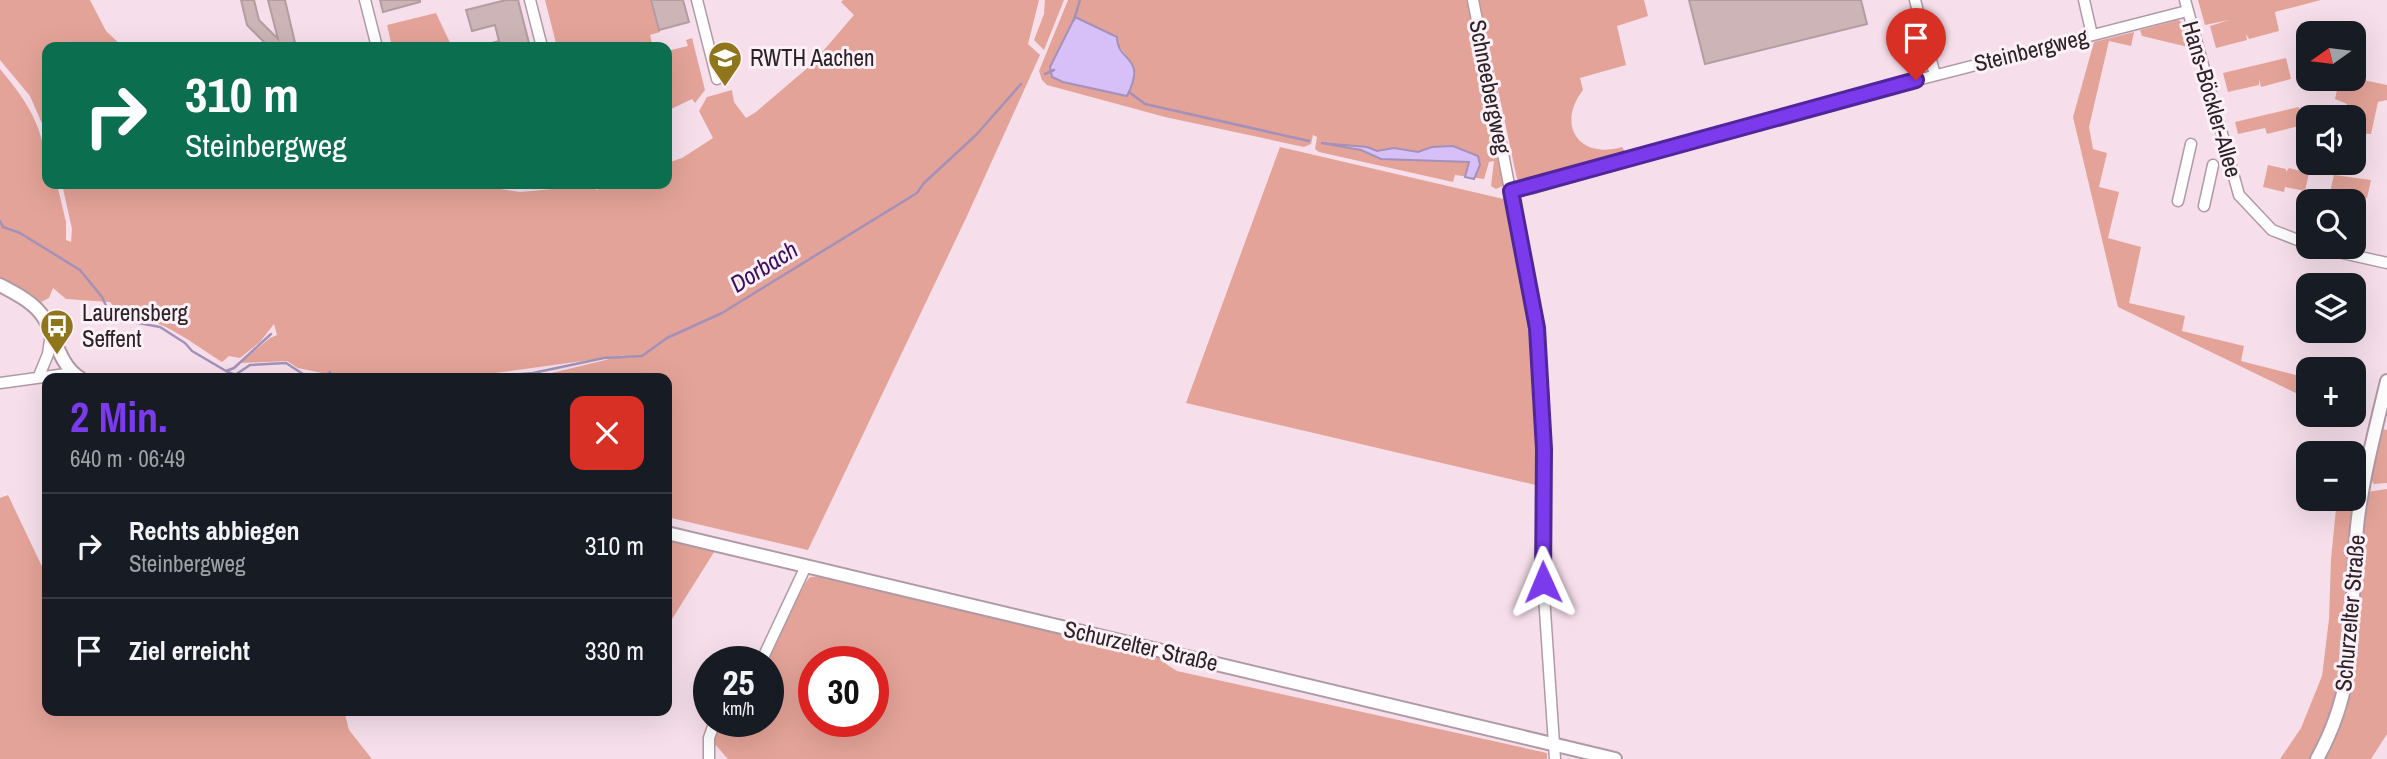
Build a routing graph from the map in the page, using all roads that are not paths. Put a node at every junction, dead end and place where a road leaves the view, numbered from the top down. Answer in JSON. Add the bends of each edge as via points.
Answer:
{"nodes":[{"id":1,"x":365,"y":0,"type":"edge"},
{"id":2,"x":530,"y":0,"type":"edge"},
{"id":3,"x":697,"y":0,"type":"edge"},
{"id":4,"x":1473,"y":0,"type":"edge"},
{"id":5,"x":1915,"y":0,"type":"edge"},
{"id":6,"x":2084,"y":0,"type":"edge"},
{"id":7,"x":2186,"y":6,"type":"edge"},
{"id":8,"x":2092,"y":35,"type":"junction"},
{"id":9,"x":376,"y":42,"type":"edge"},
{"id":10,"x":541,"y":42,"type":"edge"},
{"id":11,"x":1935,"y":75,"type":"junction"},
{"id":12,"x":717,"y":79,"type":"dead end"},
{"id":13,"x":2191,"y":144,"type":"dead end"},
{"id":14,"x":2213,"y":165,"type":"dead end"},
{"id":15,"x":1511,"y":191,"type":"junction"},
{"id":16,"x":2178,"y":201,"type":"dead end"},
{"id":17,"x":2204,"y":206,"type":"dead end"},
{"id":18,"x":2296,"y":239,"type":"edge"},
{"id":19,"x":2366,"y":258,"type":"edge"},
{"id":20,"x":2387,"y":263,"type":"edge"},
{"id":21,"x":0,"y":285,"type":"edge"},
{"id":22,"x":51,"y":332,"type":"junction"},
{"id":23,"x":74,"y":373,"type":"edge"},
{"id":24,"x":39,"y":376,"type":"joint"},
{"id":25,"x":2387,"y":381,"type":"edge"},
{"id":26,"x":0,"y":383,"type":"edge"},
{"id":27,"x":672,"y":534,"type":"edge"},
{"id":28,"x":806,"y":566,"type":"junction"},
{"id":29,"x":768,"y":646,"type":"edge"},
{"id":30,"x":709,"y":737,"type":"edge"},
{"id":31,"x":1555,"y":744,"type":"junction"},
{"id":32,"x":709,"y":759,"type":"edge"},
{"id":33,"x":1555,"y":759,"type":"edge"},
{"id":34,"x":1615,"y":759,"type":"edge"},
{"id":35,"x":2317,"y":759,"type":"edge"}],
"edges":[{"from":1,"to":9,"type":"street"},
{"from":2,"to":10,"type":"street"},
{"from":3,"to":12,"type":"street"},
{"from":4,"to":15,"type":"street","name":"Schneebergweg"},
{"from":5,"to":11,"type":"street"},
{"from":6,"to":8,"type":"street"},
{"from":7,"to":8,"type":"street","name":"Steinbergweg"},
{"from":7,"to":18,"type":"street","name":"Hans-Böckler-Allee","via":[[2239,195],[2272,230]]},
{"from":8,"to":11,"type":"street","name":"Steinbergweg"},
{"from":11,"to":15,"type":"street","name":"Steinbergweg"},
{"from":13,"to":16,"type":"street"},
{"from":14,"to":17,"type":"street"},
{"from":15,"to":31,"type":"street","name":"Schneebergweg","via":[[1537,328],[1544,449],[1542,566]]},
{"from":19,"to":20,"type":"street"},
{"from":21,"to":22,"type":"street","via":[[36,308]]},
{"from":22,"to":23,"type":"street"},
{"from":22,"to":24,"type":"street"},
{"from":24,"to":26,"type":"street"},
{"from":25,"to":35,"type":"street","name":"Schurzelter Straße","via":[[2358,518],[2346,692]]},
{"from":27,"to":28,"type":"street","name":"Schurzelter Straße"},
{"from":28,"to":29,"type":"street"},
{"from":28,"to":31,"type":"street","name":"Schurzelter Straße"},
{"from":30,"to":32,"type":"street"},
{"from":31,"to":33,"type":"street","name":"Schneebergweg"},
{"from":31,"to":34,"type":"street","name":"Schurzelter Straße"}]}
